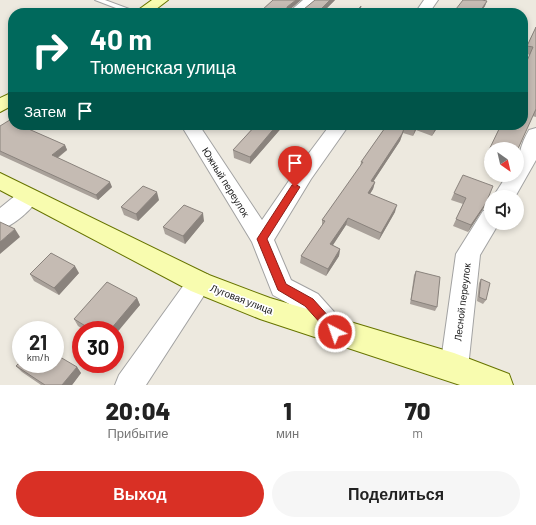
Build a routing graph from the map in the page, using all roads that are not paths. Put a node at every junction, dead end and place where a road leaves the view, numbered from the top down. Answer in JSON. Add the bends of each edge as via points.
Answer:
{"nodes":[{"id":1,"x":98,"y":0,"type":"edge"},
{"id":2,"x":161,"y":0,"type":"edge"},
{"id":3,"x":311,"y":0,"type":"edge"},
{"id":4,"x":121,"y":8,"type":"edge"},
{"id":5,"x":149,"y":8,"type":"edge"},
{"id":6,"x":301,"y":8,"type":"edge"},
{"id":7,"x":193,"y":130,"type":"edge"},
{"id":8,"x":336,"y":130,"type":"edge"},
{"id":9,"x":536,"y":134,"type":"edge"},
{"id":10,"x":0,"y":181,"type":"edge"},
{"id":11,"x":508,"y":190,"type":"edge"},
{"id":12,"x":28,"y":197,"type":"junction"},
{"id":13,"x":0,"y":220,"type":"edge"},
{"id":14,"x":484,"y":228,"type":"edge"},
{"id":15,"x":262,"y":239,"type":"junction"},
{"id":16,"x":200,"y":283,"type":"junction"},
{"id":17,"x":335,"y":332,"type":"junction"},
{"id":18,"x":454,"y":368,"type":"junction"},
{"id":19,"x":129,"y":385,"type":"edge"},
{"id":20,"x":498,"y":385,"type":"edge"}],
"edges":[{"from":1,"to":4,"type":"lane"},
{"from":2,"to":5,"type":"main road"},
{"from":3,"to":6,"type":"street"},
{"from":7,"to":15,"type":"street","name":"Южный переулок"},
{"from":8,"to":15,"type":"street"},
{"from":9,"to":11,"type":"street","via":[[527,159]]},
{"from":10,"to":12,"type":"main road","name":"Луговая улица"},
{"from":12,"to":13,"type":"street"},
{"from":12,"to":16,"type":"main road","name":"Луговая улица"},
{"from":14,"to":18,"type":"street","name":"Лесной переулок","via":[[468,254]]},
{"from":15,"to":17,"type":"street","name":"Южный переулок","via":[[282,287],[309,302]]},
{"from":16,"to":17,"type":"main road","name":"Луговая улица"},
{"from":16,"to":19,"type":"street"},
{"from":17,"to":18,"type":"main road","name":"Луговая улица"},
{"from":18,"to":20,"type":"main road","name":"Луговая улица"}]}
